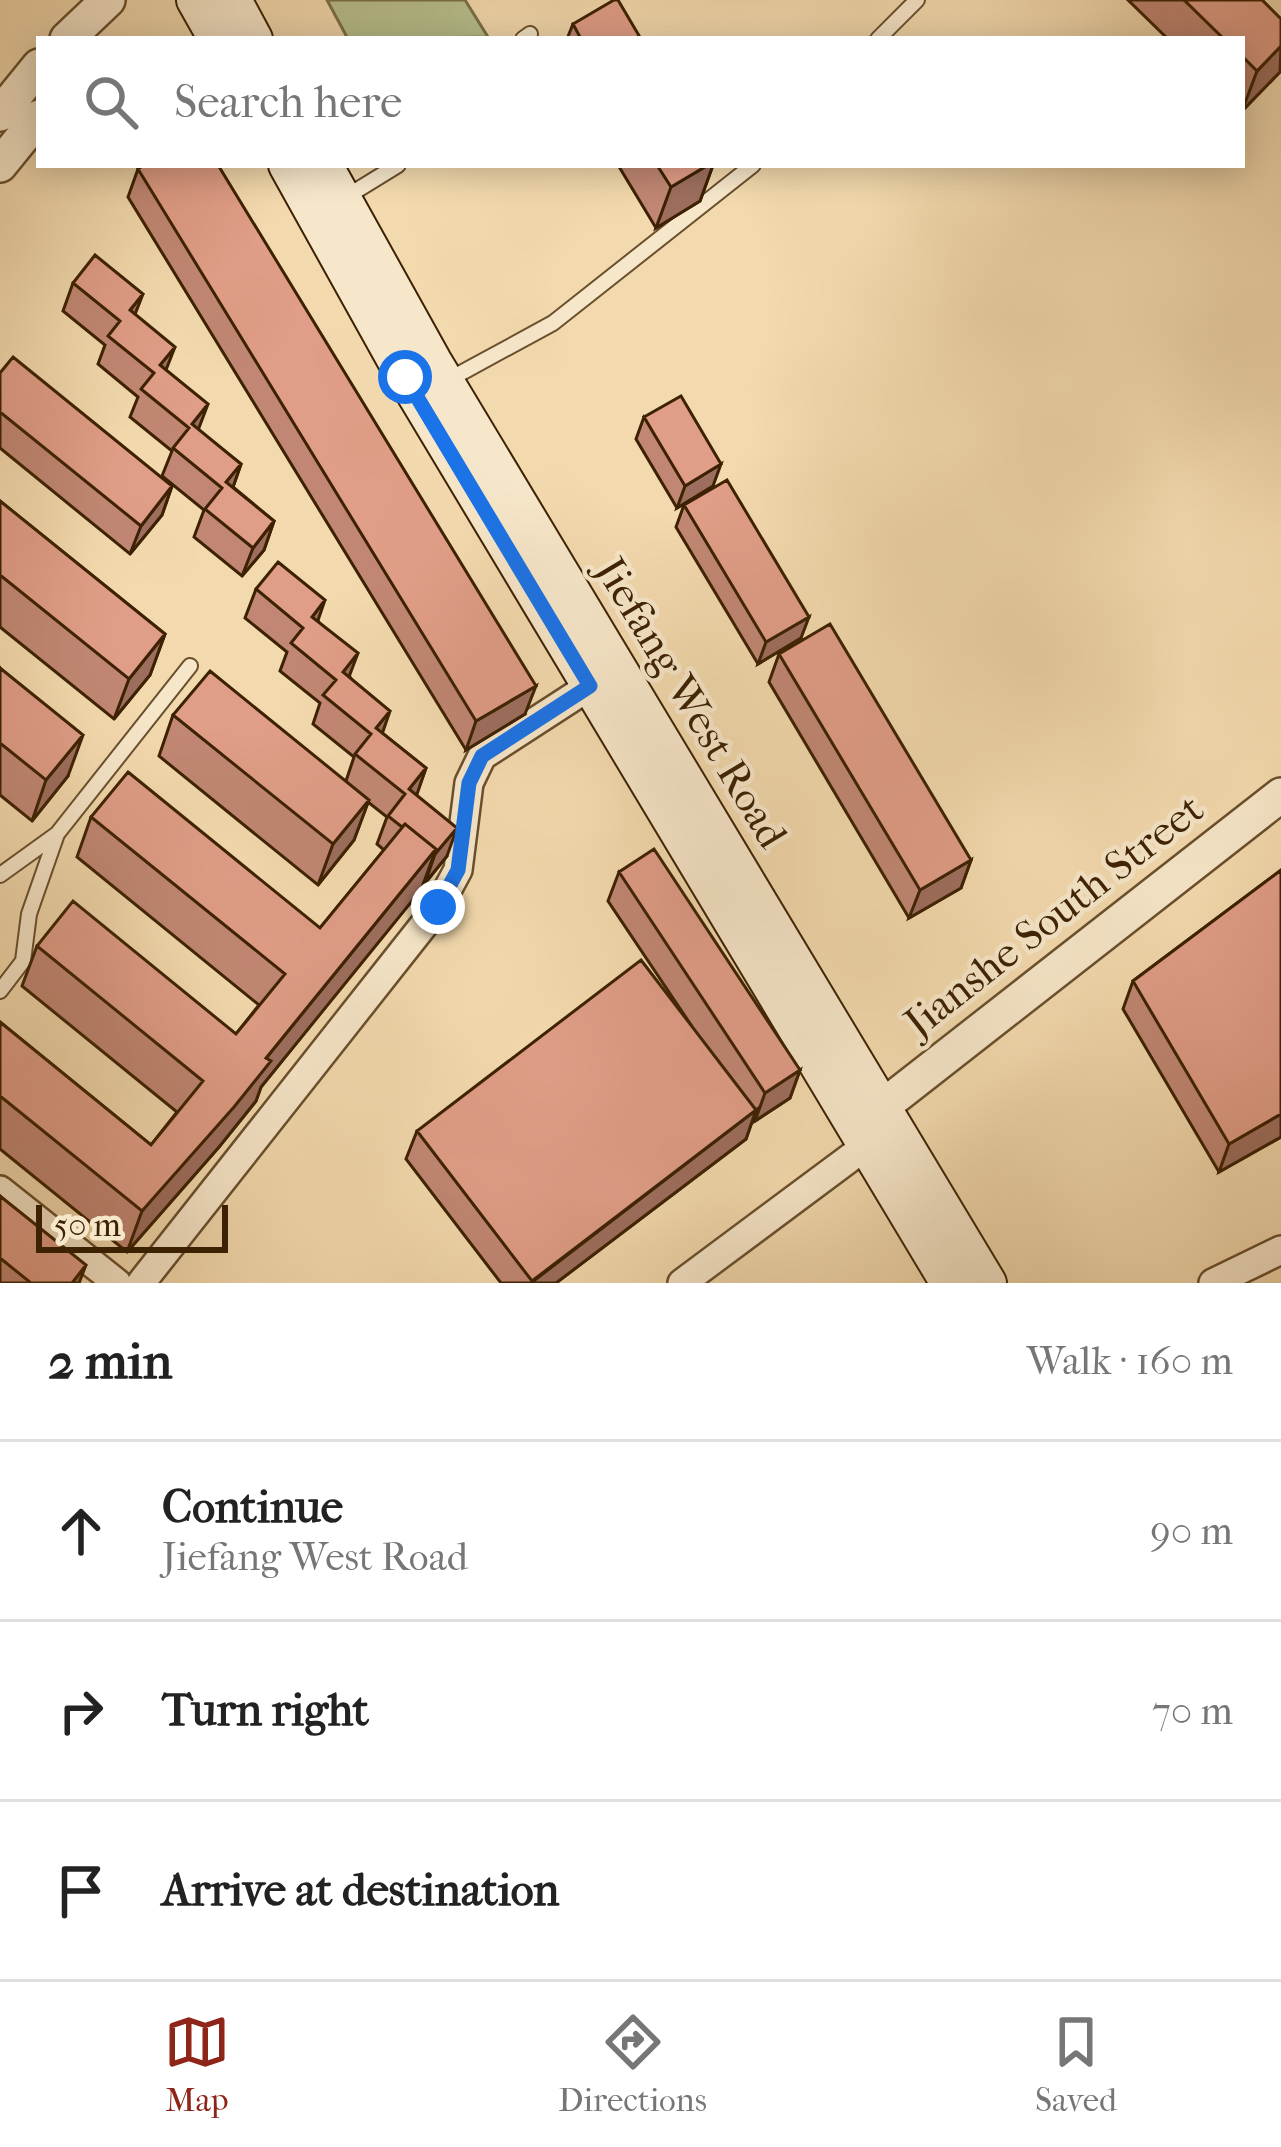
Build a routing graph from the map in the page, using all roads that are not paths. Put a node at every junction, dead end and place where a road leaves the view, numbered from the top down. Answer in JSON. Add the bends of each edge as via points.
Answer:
{"nodes":[{"id":1,"x":195,"y":0,"type":"edge"},
{"id":2,"x":233,"y":0,"type":"edge"},
{"id":3,"x":917,"y":0,"type":"edge"},
{"id":4,"x":98,"y":16,"type":"edge"},
{"id":5,"x":71,"y":36,"type":"edge"},
{"id":6,"x":215,"y":36,"type":"edge"},
{"id":7,"x":252,"y":36,"type":"edge"},
{"id":8,"x":881,"y":36,"type":"edge"},
{"id":9,"x":36,"y":70,"type":"edge"},
{"id":10,"x":0,"y":114,"type":"edge"},
{"id":11,"x":36,"y":121,"type":"edge"},
{"id":12,"x":0,"y":165,"type":"edge"},
{"id":13,"x":289,"y":168,"type":"edge"},
{"id":14,"x":326,"y":168,"type":"edge"},
{"id":15,"x":393,"y":168,"type":"edge"},
{"id":16,"x":749,"y":168,"type":"edge"},
{"id":17,"x":343,"y":199,"type":"junction"},
{"id":18,"x":446,"y":382,"type":"junction"},
{"id":19,"x":190,"y":666,"type":"dead end"},
{"id":20,"x":590,"y":686,"type":"junction"},
{"id":21,"x":1281,"y":795,"type":"edge"},
{"id":22,"x":57,"y":834,"type":"junction"},
{"id":23,"x":0,"y":875,"type":"edge"},
{"id":24,"x":0,"y":992,"type":"edge"},
{"id":25,"x":882,"y":1107,"type":"junction"},
{"id":26,"x":866,"y":1146,"type":"junction"},
{"id":27,"x":0,"y":1190,"type":"edge"},
{"id":28,"x":1281,"y":1250,"type":"edge"},
{"id":29,"x":117,"y":1283,"type":"edge"},
{"id":30,"x":141,"y":1283,"type":"edge"},
{"id":31,"x":682,"y":1283,"type":"edge"},
{"id":32,"x":949,"y":1283,"type":"edge"},
{"id":33,"x":988,"y":1283,"type":"edge"},
{"id":34,"x":1213,"y":1283,"type":"edge"}],
"edges":[{"from":1,"to":6,"type":"main road"},
{"from":2,"to":7,"type":"main road"},
{"from":3,"to":8,"type":"lane"},
{"from":4,"to":5,"type":"street"},
{"from":9,"to":10,"type":"street"},
{"from":11,"to":12,"type":"street"},
{"from":13,"to":20,"type":"main road","name":"Jiefang West Road"},
{"from":14,"to":17,"type":"main road","name":"Jiefang West Road"},
{"from":15,"to":17,"type":"lane"},
{"from":16,"to":18,"type":"lane","via":[[553,322]]},
{"from":17,"to":18,"type":"main road","name":"Jiefang West Road"},
{"from":18,"to":25,"type":"main road","name":"Jiefang West Road"},
{"from":19,"to":22,"type":"lane"},
{"from":20,"to":26,"type":"main road","name":"Jiefang West Road"},
{"from":20,"to":30,"type":"street","via":[[482,756],[469,783],[458,870],[438,907]]},
{"from":21,"to":25,"type":"street","name":"Jianshe South Street"},
{"from":22,"to":23,"type":"lane"},
{"from":22,"to":24,"type":"lane","via":[[29,914],[23,961]]},
{"from":25,"to":33,"type":"main road","name":"Jiefang West Road"},
{"from":26,"to":31,"type":"street"},
{"from":26,"to":32,"type":"main road","name":"Jiefang West Road"},
{"from":27,"to":29,"type":"street"},
{"from":28,"to":34,"type":"street"}]}
